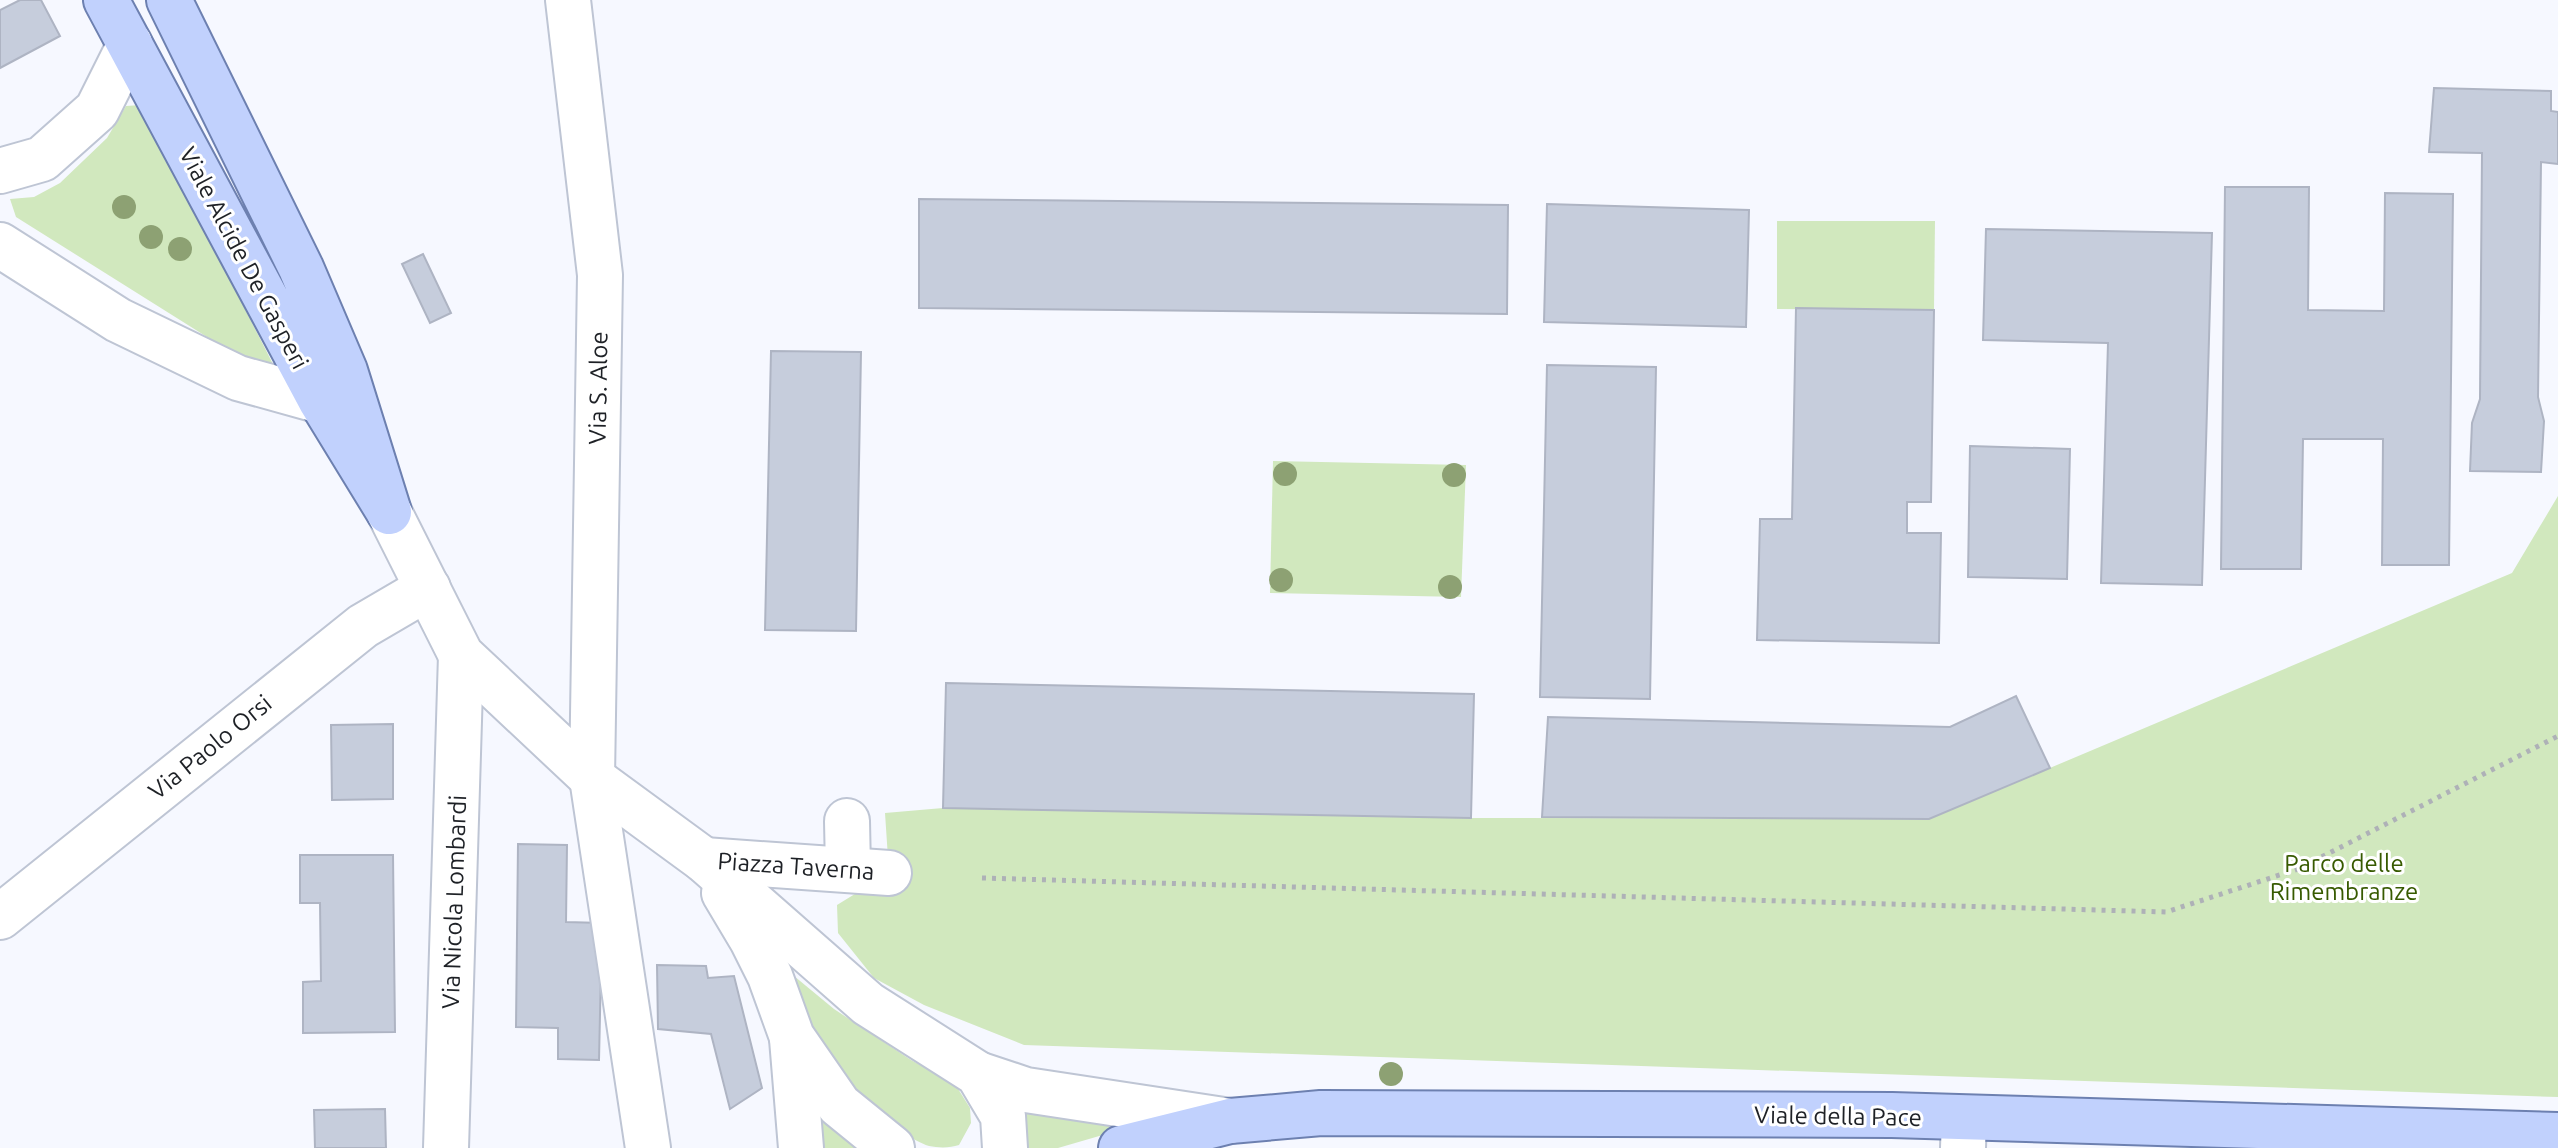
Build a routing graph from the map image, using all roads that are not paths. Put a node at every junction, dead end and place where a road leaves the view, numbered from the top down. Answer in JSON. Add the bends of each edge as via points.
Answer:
{"nodes":[{"id":1,"x":106,"y":0,"type":"edge"},
{"id":2,"x":169,"y":0,"type":"edge"},
{"id":3,"x":568,"y":0,"type":"edge"},
{"id":4,"x":130,"y":44,"type":"junction"},
{"id":5,"x":0,"y":171,"type":"edge"},
{"id":6,"x":0,"y":245,"type":"edge"},
{"id":7,"x":321,"y":401,"type":"junction"},
{"id":8,"x":389,"y":512,"type":"junction"},
{"id":9,"x":428,"y":588,"type":"junction"},
{"id":10,"x":461,"y":655,"type":"junction"},
{"id":11,"x":592,"y":778,"type":"junction"},
{"id":12,"x":847,"y":821,"type":"dead end"},
{"id":13,"x":704,"y":860,"type":"junction"},
{"id":14,"x":0,"y":917,"type":"edge"},
{"id":15,"x":792,"y":1037,"type":"junction"},
{"id":16,"x":978,"y":1074,"type":"junction"},
{"id":17,"x":1230,"y":1121,"type":"junction"},
{"id":18,"x":1963,"y":1133,"type":"edge"},
{"id":19,"x":2558,"y":1135,"type":"edge"},
{"id":20,"x":446,"y":1148,"type":"edge"},
{"id":21,"x":648,"y":1148,"type":"edge"},
{"id":22,"x":801,"y":1148,"type":"edge"},
{"id":23,"x":892,"y":1148,"type":"edge"},
{"id":24,"x":1005,"y":1148,"type":"edge"},
{"id":25,"x":1121,"y":1148,"type":"edge"}],
"edges":[{"from":1,"to":4,"type":"main road","name":"Viale Alcide De Gasperi"},
{"from":2,"to":8,"type":"main road","name":"Viale Alcide De Gasperi","via":[[301,268],[345,371]]},
{"from":3,"to":11,"type":"street","name":"Via S. Aloe","via":[[600,275]]},
{"from":4,"to":5,"type":"street","via":[[97,110],[42,159]]},
{"from":4,"to":7,"type":"main road","name":"Viale Alcide De Gasperi"},
{"from":6,"to":7,"type":"street","via":[[118,320],[238,378]]},
{"from":7,"to":8,"type":"main road","name":"Viale Alcide De Gasperi"},
{"from":8,"to":9,"type":"street","name":"Viale Alcide De Gasperi"},
{"from":9,"to":10,"type":"street","name":"Viale Alcide De Gasperi"},
{"from":9,"to":14,"type":"street","name":"Via Paolo Orsi","via":[[363,626]]},
{"from":10,"to":11,"type":"street","name":"Viale Alcide De Gasperi"},
{"from":10,"to":20,"type":"street","name":"Via Nicola Lombardi"},
{"from":11,"to":13,"type":"street","name":"Viale Alcide De Gasperi"},
{"from":11,"to":21,"type":"street","name":"Via S. Aloe"},
{"from":12,"to":13,"type":"street","name":"Piazza Taverna","via":[[868,871]]},
{"from":13,"to":15,"type":"street","via":[[770,976]]},
{"from":13,"to":16,"type":"street","name":"Viale Alcide De Gasperi","via":[[868,1004]]},
{"from":15,"to":22,"type":"street"},
{"from":15,"to":23,"type":"street","via":[[839,1105]]},
{"from":16,"to":17,"type":"street","via":[[1026,1090]]},
{"from":16,"to":24,"type":"street","via":[[1003,1116]]},
{"from":17,"to":18,"type":"main road","name":"Viale della Pace","via":[[1321,1113]]},
{"from":17,"to":25,"type":"main road","name":"Viale della Pace"},
{"from":18,"to":19,"type":"main road","name":"Viale della Pace"}]}
